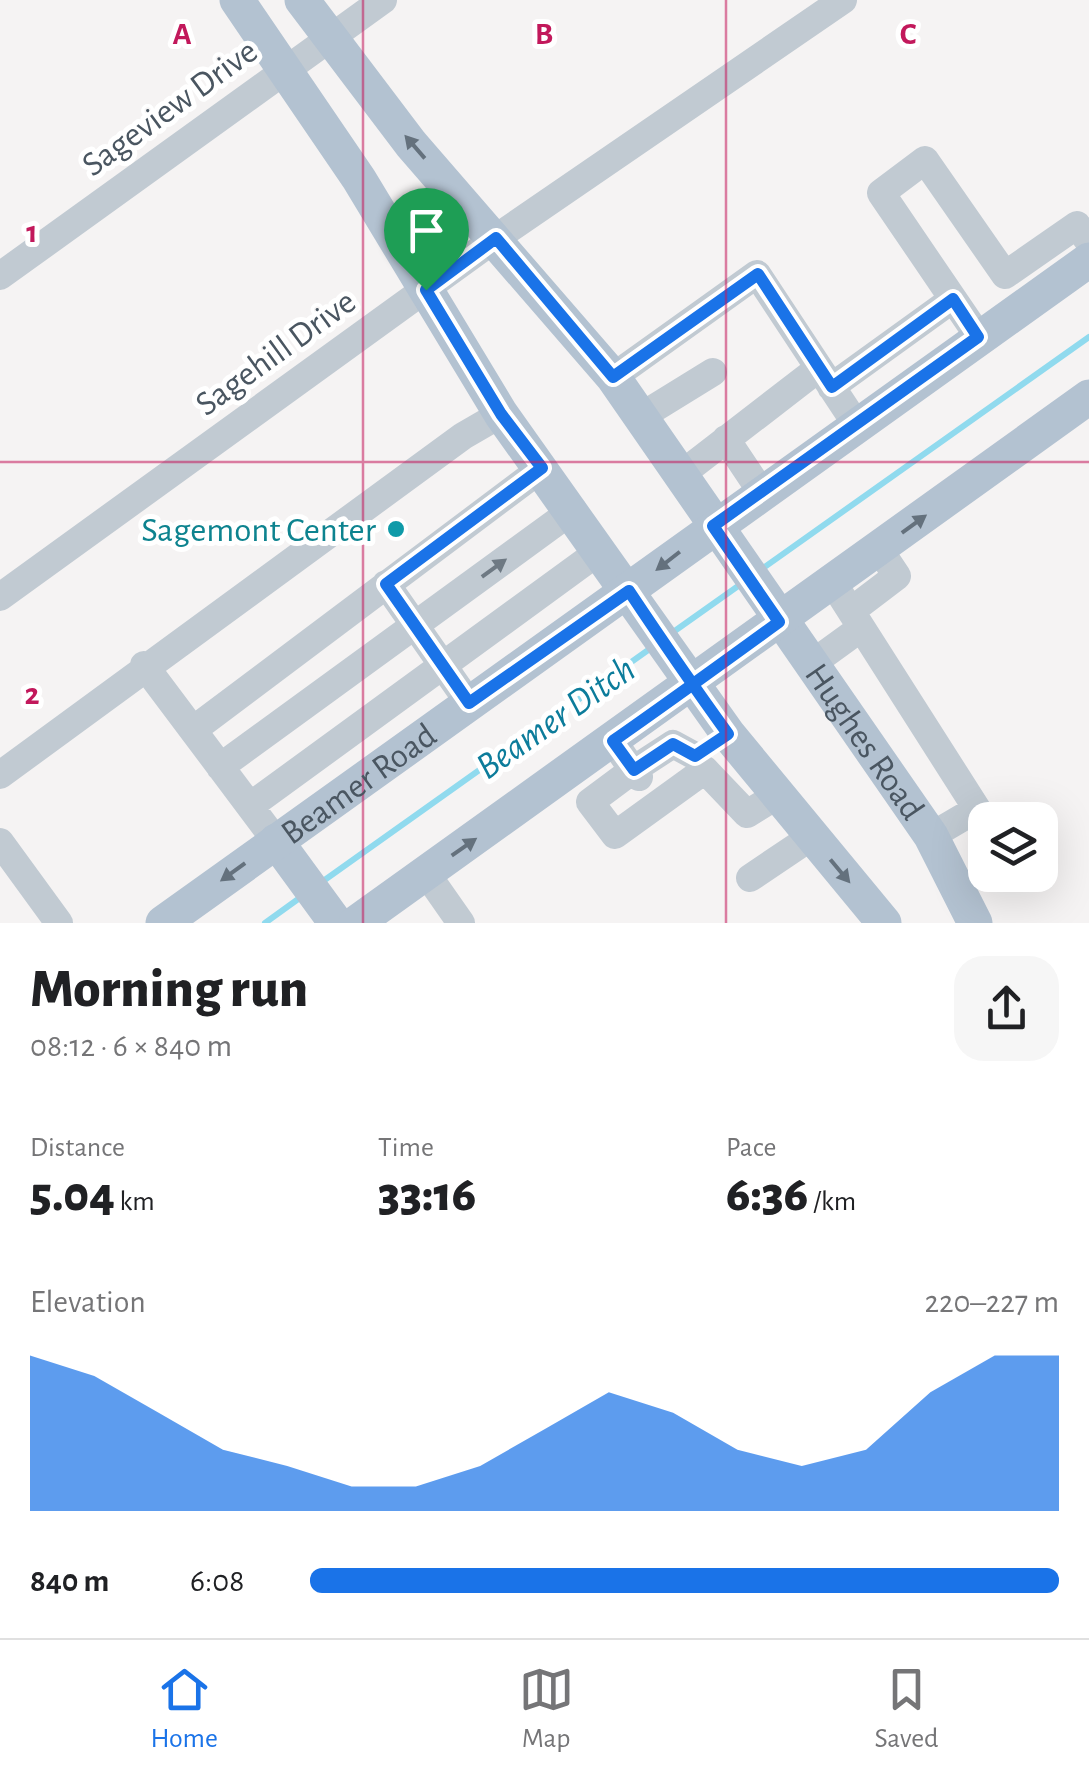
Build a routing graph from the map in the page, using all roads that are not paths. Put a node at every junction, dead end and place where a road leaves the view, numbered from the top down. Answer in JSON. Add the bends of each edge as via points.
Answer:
{"nodes":[{"id":1,"x":237,"y":0,"type":"edge"},
{"id":2,"x":302,"y":0,"type":"edge"},
{"id":3,"x":382,"y":0,"type":"edge"},
{"id":4,"x":843,"y":0,"type":"edge"},
{"id":5,"x":330,"y":38,"type":"junction"},
{"id":6,"x":286,"y":68,"type":"junction"},
{"id":7,"x":496,"y":238,"type":"junction"},
{"id":8,"x":1089,"y":242,"type":"edge"},
{"id":9,"x":1029,"y":258,"type":"junction"},
{"id":10,"x":1089,"y":260,"type":"edge"},
{"id":11,"x":0,"y":276,"type":"edge"},
{"id":12,"x":1049,"y":288,"type":"junction"},
{"id":13,"x":426,"y":290,"type":"junction"},
{"id":14,"x":953,"y":299,"type":"junction"},
{"id":15,"x":978,"y":337,"type":"junction"},
{"id":16,"x":713,"y":372,"type":"dead end"},
{"id":17,"x":613,"y":377,"type":"junction"},
{"id":18,"x":825,"y":378,"type":"junction"},
{"id":19,"x":1089,"y":397,"type":"edge"},
{"id":20,"x":501,"y":414,"type":"junction"},
{"id":21,"x":640,"y":417,"type":"junction"},
{"id":22,"x":858,"y":427,"type":"junction"},
{"id":23,"x":726,"y":439,"type":"junction"},
{"id":24,"x":542,"y":468,"type":"junction"},
{"id":25,"x":679,"y":476,"type":"junction"},
{"id":26,"x":762,"y":493,"type":"junction"},
{"id":27,"x":574,"y":510,"type":"junction"},
{"id":28,"x":719,"y":534,"type":"junction"},
{"id":29,"x":601,"y":550,"type":"junction"},
{"id":30,"x":386,"y":584,"type":"junction"},
{"id":31,"x":0,"y":597,"type":"edge"},
{"id":32,"x":634,"y":598,"type":"junction"},
{"id":33,"x":848,"y":607,"type":"junction"},
{"id":34,"x":774,"y":615,"type":"junction"},
{"id":35,"x":414,"y":625,"type":"junction"},
{"id":36,"x":144,"y":665,"type":"junction"},
{"id":37,"x":810,"y":665,"type":"junction"},
{"id":38,"x":442,"y":666,"type":"junction"},
{"id":39,"x":687,"y":676,"type":"junction"},
{"id":40,"x":469,"y":703,"type":"junction"},
{"id":41,"x":193,"y":730,"type":"junction"},
{"id":42,"x":728,"y":734,"type":"junction"},
{"id":43,"x":613,"y":741,"type":"junction"},
{"id":44,"x":700,"y":763,"type":"junction"},
{"id":45,"x":220,"y":767,"type":"junction"},
{"id":46,"x":0,"y":774,"type":"edge"},
{"id":47,"x":644,"y":788,"type":"junction"},
{"id":48,"x":776,"y":796,"type":"junction"},
{"id":49,"x":250,"y":806,"type":"junction"},
{"id":50,"x":811,"y":836,"type":"junction"},
{"id":51,"x":931,"y":836,"type":"junction"},
{"id":52,"x":0,"y":842,"type":"edge"},
{"id":53,"x":283,"y":850,"type":"junction"},
{"id":54,"x":426,"y":873,"type":"junction"},
{"id":55,"x":750,"y":878,"type":"dead end"},
{"id":56,"x":342,"y":921,"type":"edge"},
{"id":57,"x":59,"y":923,"type":"edge"},
{"id":58,"x":163,"y":923,"type":"edge"},
{"id":59,"x":461,"y":923,"type":"edge"},
{"id":60,"x":884,"y":923,"type":"edge"},
{"id":61,"x":975,"y":923,"type":"edge"}],
"edges":[{"from":1,"to":6,"type":"main road"},
{"from":2,"to":5,"type":"main road","name":"Hughes Road"},
{"from":3,"to":5,"type":"street","name":"Sageview Drive"},
{"from":4,"to":7,"type":"street","name":"Sagehill Drive"},
{"from":5,"to":6,"type":"street","name":"Sageview Drive"},
{"from":7,"to":5,"type":"main road","name":"Hughes Road","one_way":true,"via":[[411,144]]},
{"from":6,"to":11,"type":"street","name":"Sageview Drive"},
{"from":6,"to":13,"type":"main road"},
{"from":7,"to":13,"type":"street","name":"Sagehill Drive"},
{"from":7,"to":17,"type":"main road","name":"Hughes Road"},
{"from":8,"to":9,"type":"street","via":[[1077,225]]},
{"from":9,"to":12,"type":"street"},
{"from":9,"to":14,"type":"street","via":[[1005,275],[925,160],[881,192]]},
{"from":10,"to":12,"type":"main road","name":"Beamer Road"},
{"from":12,"to":15,"type":"main road","name":"Beamer Road"},
{"from":13,"to":20,"type":"main road"},
{"from":13,"to":31,"type":"street","name":"Sagehill Drive"},
{"from":14,"to":15,"type":"street"},
{"from":14,"to":18,"type":"street"},
{"from":15,"to":22,"type":"main road","name":"Beamer Road"},
{"from":16,"to":21,"type":"street"},
{"from":17,"to":18,"type":"street","via":[[758,274]]},
{"from":17,"to":21,"type":"main road","name":"Hughes Road"},
{"from":18,"to":22,"type":"street"},
{"from":18,"to":23,"type":"street"},
{"from":33,"to":19,"type":"main road","one_way":true,"via":[[879,549]]},
{"from":20,"to":24,"type":"main road"},
{"from":20,"to":36,"type":"street"},
{"from":21,"to":25,"type":"main road","name":"Hughes Road"},
{"from":22,"to":26,"type":"main road","name":"Beamer Road"},
{"from":23,"to":25,"type":"street"},
{"from":23,"to":26,"type":"street"},
{"from":24,"to":27,"type":"main road"},
{"from":24,"to":30,"type":"street"},
{"from":25,"to":28,"type":"main road","name":"Hughes Road"},
{"from":26,"to":28,"type":"main road","name":"Beamer Road"},
{"from":27,"to":29,"type":"main road"},
{"from":35,"to":27,"type":"street","one_way":true},
{"from":28,"to":32,"type":"main road","name":"Beamer Road","one_way":true},
{"from":28,"to":34,"type":"main road","name":"Hughes Road"},
{"from":29,"to":32,"type":"main road"},
{"from":29,"to":38,"type":"street"},
{"from":30,"to":35,"type":"street"},
{"from":30,"to":41,"type":"street"},
{"from":32,"to":39,"type":"main road"},
{"from":32,"to":40,"type":"main road","name":"Beamer Road"},
{"from":33,"to":34,"type":"main road"},
{"from":33,"to":37,"type":"street"},
{"from":33,"to":51,"type":"street","via":[[977,810]]},
{"from":34,"to":37,"type":"main road","name":"Hughes Road"},
{"from":34,"to":39,"type":"main road"},
{"from":35,"to":38,"type":"street"},
{"from":35,"to":45,"type":"street"},
{"from":36,"to":41,"type":"street"},
{"from":36,"to":46,"type":"street"},
{"from":37,"to":51,"type":"main road","name":"Hughes Road"},
{"from":38,"to":40,"type":"street"},
{"from":38,"to":49,"type":"street"},
{"from":39,"to":42,"type":"main road"},
{"from":39,"to":43,"type":"main road"},
{"from":40,"to":53,"type":"main road","name":"Beamer Road"},
{"from":41,"to":45,"type":"street"},
{"from":42,"to":44,"type":"street"},
{"from":42,"to":48,"type":"main road"},
{"from":43,"to":47,"type":"street"},
{"from":54,"to":43,"type":"main road","one_way":true},
{"from":44,"to":47,"type":"street"},
{"from":44,"to":47,"type":"street","via":[[673,744]]},
{"from":44,"to":48,"type":"street","via":[[747,814]]},
{"from":45,"to":49,"type":"street"},
{"from":48,"to":50,"type":"main road"},
{"from":49,"to":53,"type":"street"},
{"from":50,"to":55,"type":"street"},
{"from":50,"to":60,"type":"main road","one_way":true},
{"from":51,"to":61,"type":"main road","name":"Hughes Road"},
{"from":52,"to":57,"type":"street"},
{"from":53,"to":56,"type":"main road"},
{"from":53,"to":58,"type":"main road","name":"Beamer Road","one_way":true},
{"from":54,"to":56,"type":"main road"},
{"from":54,"to":59,"type":"street"}]}
